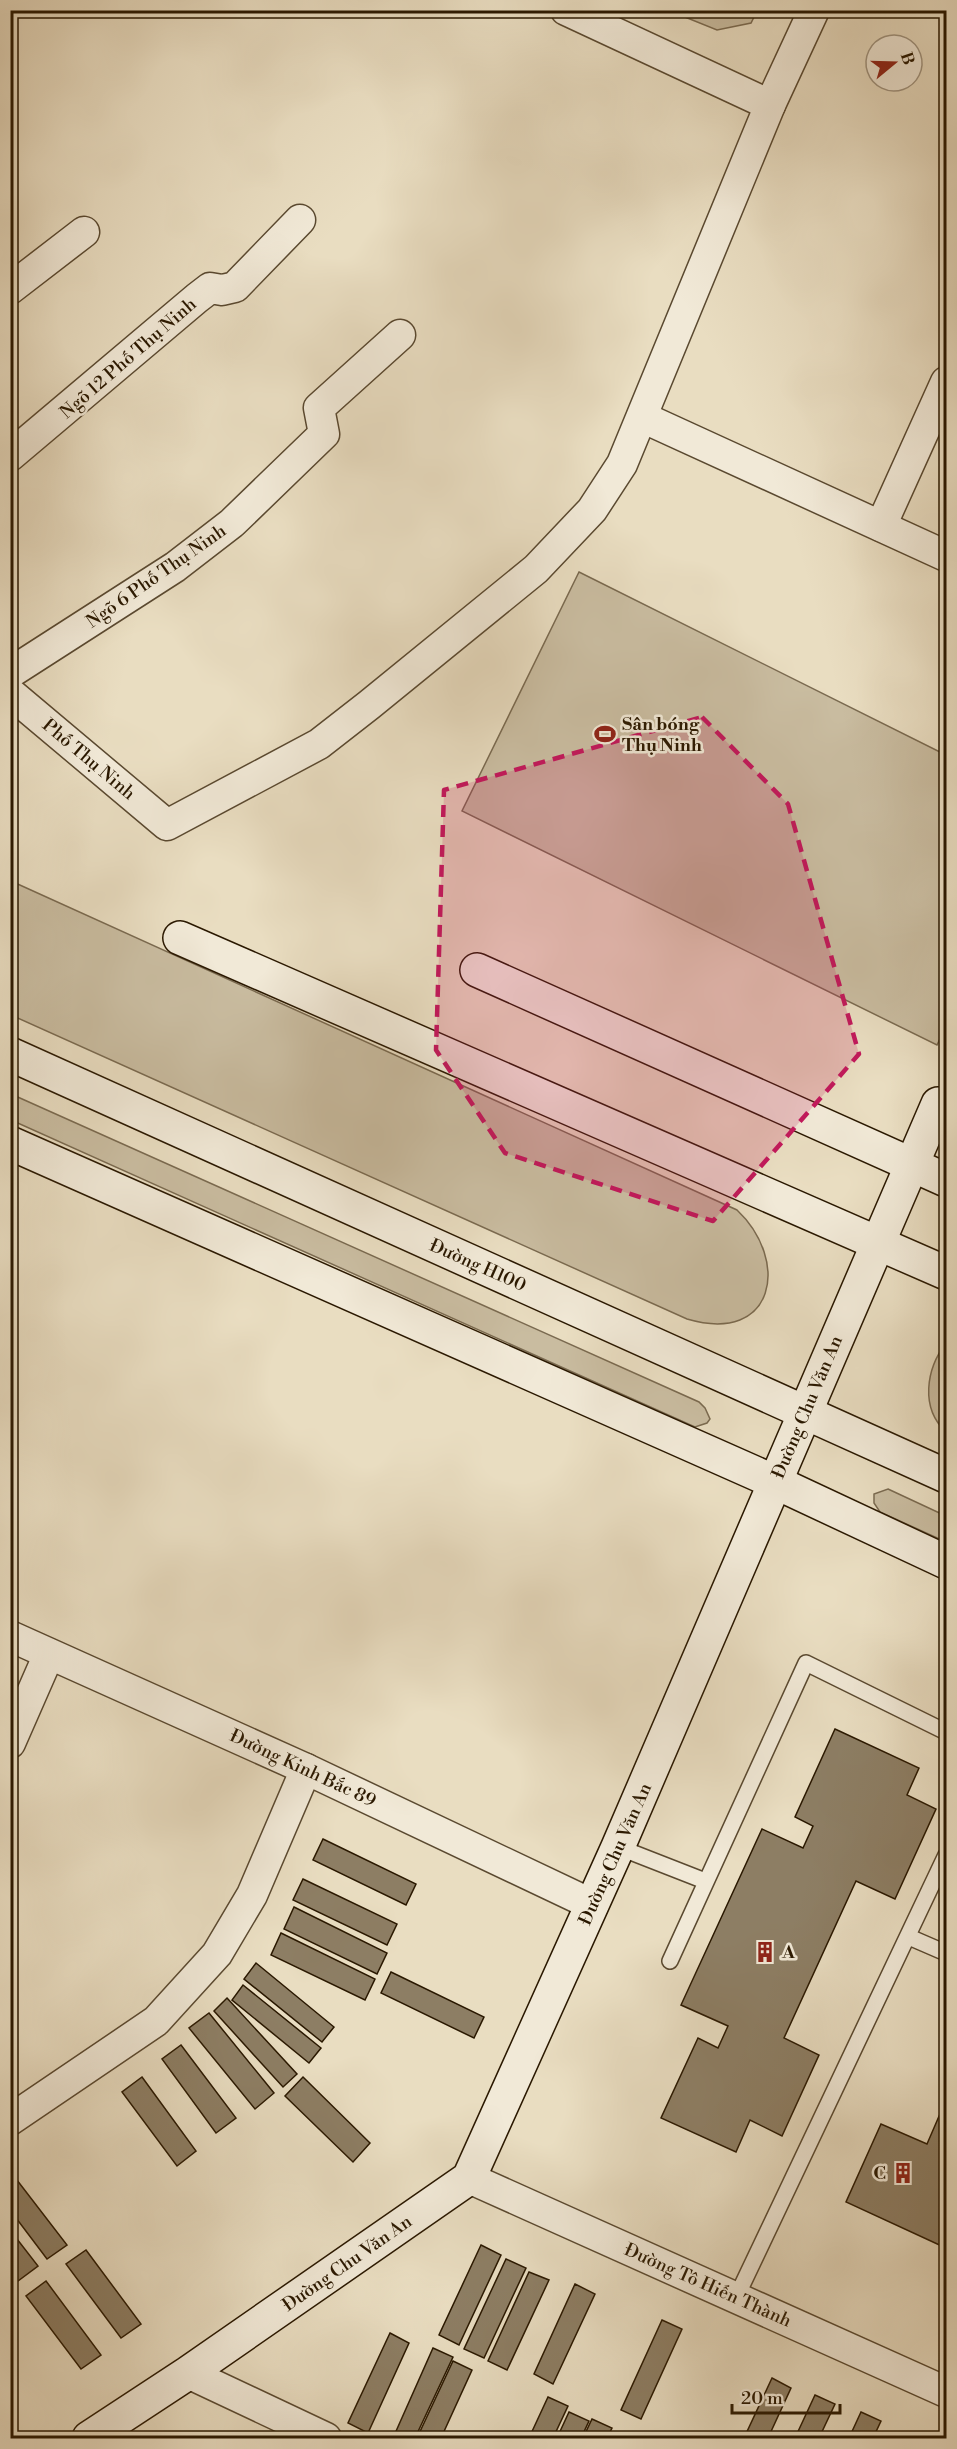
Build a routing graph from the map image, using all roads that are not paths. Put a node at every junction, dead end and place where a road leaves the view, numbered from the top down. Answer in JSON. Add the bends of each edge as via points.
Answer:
{"nodes":[{"id":1,"x":566,"y":10,"type":"edge"},
{"id":2,"x":814,"y":10,"type":"edge"},
{"id":3,"x":770,"y":105,"type":"junction"},
{"id":4,"x":300,"y":220,"type":"dead end"},
{"id":5,"x":84,"y":232,"type":"dead end"},
{"id":6,"x":10,"y":289,"type":"edge"},
{"id":7,"x":400,"y":335,"type":"dead end"},
{"id":8,"x":946,"y":382,"type":"edge"},
{"id":9,"x":642,"y":417,"type":"junction"},
{"id":10,"x":10,"y":456,"type":"edge"},
{"id":11,"x":882,"y":526,"type":"junction"},
{"id":12,"x":946,"y":556,"type":"edge"},
{"id":13,"x":10,"y":674,"type":"edge"},
{"id":14,"x":10,"y":693,"type":"edge"},
{"id":15,"x":180,"y":938,"type":"dead end"},
{"id":16,"x":477,"y":970,"type":"dead end"},
{"id":17,"x":10,"y":1054,"type":"edge"},
{"id":18,"x":938,"y":1104,"type":"dead end"},
{"id":19,"x":10,"y":1143,"type":"edge"},
{"id":20,"x":912,"y":1164,"type":"junction"},
{"id":21,"x":946,"y":1179,"type":"edge"},
{"id":22,"x":878,"y":1243,"type":"junction"},
{"id":23,"x":946,"y":1273,"type":"edge"},
{"id":24,"x":806,"y":1412,"type":"junction"},
{"id":25,"x":946,"y":1476,"type":"edge"},
{"id":26,"x":775,"y":1482,"type":"junction"},
{"id":27,"x":946,"y":1562,"type":"edge"},
{"id":28,"x":10,"y":1636,"type":"edge"},
{"id":29,"x":50,"y":1654,"type":"junction"},
{"id":30,"x":946,"y":1732,"type":"edge"},
{"id":31,"x":10,"y":1743,"type":"edge"},
{"id":32,"x":306,"y":1769,"type":"junction"},
{"id":33,"x":618,"y":1847,"type":"junction"},
{"id":34,"x":946,"y":1855,"type":"edge"},
{"id":35,"x":705,"y":1881,"type":"junction"},
{"id":36,"x":593,"y":1905,"type":"junction"},
{"id":37,"x":909,"y":1937,"type":"junction"},
{"id":38,"x":946,"y":1953,"type":"edge"},
{"id":39,"x":670,"y":1961,"type":"dead end"},
{"id":40,"x":10,"y":2120,"type":"edge"},
{"id":41,"x":468,"y":2178,"type":"junction"},
{"id":42,"x":736,"y":2298,"type":"junction"},
{"id":43,"x":188,"y":2373,"type":"junction"},
{"id":44,"x":946,"y":2392,"type":"edge"},
{"id":45,"x":89,"y":2439,"type":"edge"},
{"id":46,"x":326,"y":2439,"type":"edge"}],
"edges":[{"from":1,"to":3,"type":"street"},
{"from":2,"to":3,"type":"street"},
{"from":3,"to":9,"type":"street"},
{"from":4,"to":10,"type":"street","name":"Ngõ 12 Phố Thụ Ninh","via":[[235,287],[210,288]]},
{"from":5,"to":6,"type":"street"},
{"from":7,"to":13,"type":"street","name":"Ngõ 6 Phố Thụ Ninh","via":[[319,408],[324,435],[232,523],[175,567]]},
{"from":8,"to":11,"type":"street"},
{"from":9,"to":11,"type":"street"},
{"from":9,"to":14,"type":"street","name":"Phố Thụ Ninh","via":[[622,464],[592,510],[536,569],[319,744],[167,825]]},
{"from":11,"to":12,"type":"street"},
{"from":15,"to":22,"type":"main road"},
{"from":16,"to":20,"type":"main road"},
{"from":17,"to":24,"type":"main road","name":"Đường H100"},
{"from":18,"to":20,"type":"main road","name":"Đường Chu Văn An"},
{"from":19,"to":26,"type":"main road"},
{"from":20,"to":21,"type":"main road"},
{"from":20,"to":22,"type":"main road","name":"Đường Chu Văn An"},
{"from":22,"to":23,"type":"main road"},
{"from":22,"to":24,"type":"main road","name":"Đường Chu Văn An"},
{"from":24,"to":25,"type":"main road","name":"Đường H100"},
{"from":24,"to":26,"type":"main road","name":"Đường Chu Văn An"},
{"from":26,"to":27,"type":"main road"},
{"from":26,"to":33,"type":"main road","name":"Đường Chu Văn An"},
{"from":28,"to":29,"type":"street","name":"Đường Kinh Bắc 89"},
{"from":29,"to":31,"type":"street"},
{"from":29,"to":32,"type":"street","name":"Đường Kinh Bắc 89"},
{"from":30,"to":35,"type":"lane","via":[[806,1663]]},
{"from":32,"to":36,"type":"street","name":"Đường Kinh Bắc 89"},
{"from":32,"to":40,"type":"street","via":[[252,1895],[217,1954],[156,2021]]},
{"from":33,"to":35,"type":"lane"},
{"from":33,"to":36,"type":"main road","name":"Đường Chu Văn An"},
{"from":34,"to":37,"type":"lane"},
{"from":35,"to":39,"type":"lane"},
{"from":36,"to":41,"type":"main road","name":"Đường Chu Văn An"},
{"from":37,"to":38,"type":"lane"},
{"from":37,"to":42,"type":"lane"},
{"from":41,"to":42,"type":"street","name":"Đường Tô Hiến Thành"},
{"from":41,"to":43,"type":"main road","name":"Đường Chu Văn An"},
{"from":42,"to":44,"type":"street","name":"Đường Tô Hiến Thành"},
{"from":43,"to":45,"type":"main road","name":"Đường Chu Văn An"},
{"from":43,"to":46,"type":"street"}]}
